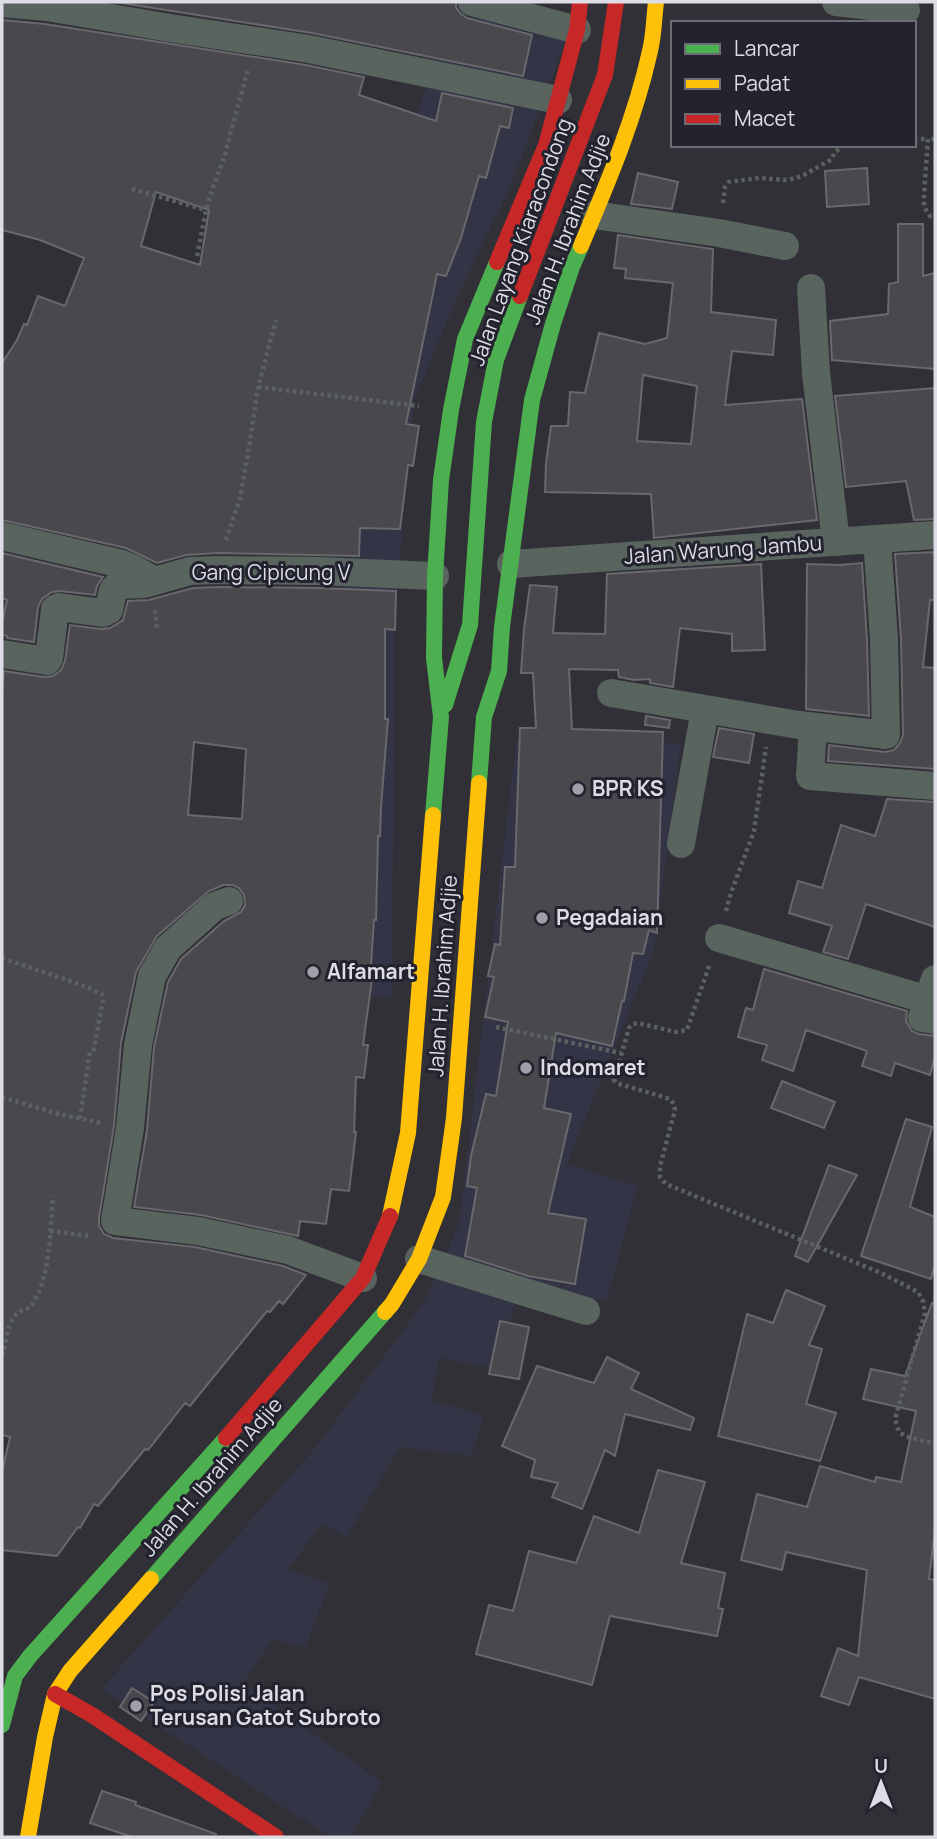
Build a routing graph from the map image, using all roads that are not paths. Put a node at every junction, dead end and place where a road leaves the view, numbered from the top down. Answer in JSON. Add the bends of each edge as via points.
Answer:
{"nodes":[{"id":1,"x":472,"y":2,"type":"edge"},
{"id":2,"x":580,"y":2,"type":"edge"},
{"id":3,"x":616,"y":2,"type":"edge"},
{"id":4,"x":656,"y":2,"type":"edge"},
{"id":5,"x":836,"y":2,"type":"edge"},
{"id":6,"x":2,"y":3,"type":"edge"},
{"id":7,"x":906,"y":10,"type":"dead end"},
{"id":8,"x":577,"y":30,"type":"junction"},
{"id":9,"x":558,"y":100,"type":"junction"},
{"id":10,"x":594,"y":215,"type":"junction"},
{"id":11,"x":785,"y":246,"type":"dead end"},
{"id":12,"x":811,"y":289,"type":"dead end"},
{"id":13,"x":935,"y":535,"type":"edge"},
{"id":14,"x":2,"y":536,"type":"edge"},
{"id":15,"x":877,"y":539,"type":"junction"},
{"id":16,"x":836,"y":542,"type":"junction"},
{"id":17,"x":511,"y":565,"type":"junction"},
{"id":18,"x":435,"y":576,"type":"junction"},
{"id":19,"x":163,"y":579,"type":"junction"},
{"id":20,"x":470,"y":625,"type":"junction"},
{"id":21,"x":2,"y":654,"type":"edge"},
{"id":22,"x":611,"y":692,"type":"dead end"},
{"id":23,"x":705,"y":710,"type":"junction"},
{"id":24,"x":443,"y":712,"type":"junction"},
{"id":25,"x":483,"y":712,"type":"junction"},
{"id":26,"x":813,"y":727,"type":"junction"},
{"id":27,"x":935,"y":786,"type":"edge"},
{"id":28,"x":681,"y":844,"type":"dead end"},
{"id":29,"x":229,"y":901,"type":"dead end"},
{"id":30,"x":719,"y":938,"type":"road end"},
{"id":31,"x":933,"y":1000,"type":"edge"},
{"id":32,"x":419,"y":1259,"type":"junction"},
{"id":33,"x":363,"y":1278,"type":"junction"},
{"id":34,"x":586,"y":1311,"type":"dead end"},
{"id":35,"x":8,"y":1673,"type":"edge"},
{"id":36,"x":45,"y":1689,"type":"junction"},
{"id":37,"x":2,"y":1725,"type":"edge"},
{"id":38,"x":28,"y":1837,"type":"edge"},
{"id":39,"x":276,"y":1837,"type":"edge"}],
"edges":[{"from":1,"to":8,"type":"street"},
{"from":2,"to":8,"type":"main road","name":"Jalan H. Ibrahim Adjie"},
{"from":3,"to":20,"type":"main road","name":"Jalan Layang Kiaracondong","via":[[605,75],[496,360],[484,422]]},
{"from":4,"to":10,"type":"main road","name":"Jalan H. Ibrahim Adjie","via":[[638,100]]},
{"from":5,"to":7,"type":"street"},
{"from":6,"to":9,"type":"street","via":[[309,49]]},
{"from":8,"to":9,"type":"main road","name":"Jalan H. Ibrahim Adjie"},
{"from":9,"to":18,"type":"main road","name":"Jalan H. Ibrahim Adjie","via":[[546,145],[465,339],[441,480]]},
{"from":10,"to":11,"type":"street"},
{"from":10,"to":17,"type":"main road","name":"Jalan H. Ibrahim Adjie","via":[[572,267],[532,400]]},
{"from":12,"to":16,"type":"street"},
{"from":13,"to":15,"type":"street","name":"Jalan Warung Jambu"},
{"from":14,"to":19,"type":"street"},
{"from":15,"to":16,"type":"street","name":"Jalan Warung Jambu"},
{"from":15,"to":26,"type":"street","via":[[886,735]]},
{"from":16,"to":17,"type":"street","name":"Jalan Warung Jambu"},
{"from":17,"to":25,"type":"main road","name":"Jalan H. Ibrahim Adjie","via":[[499,671]]},
{"from":18,"to":19,"type":"street","name":"Gang Cipicung V","via":[[218,570],[190,571]]},
{"from":18,"to":24,"type":"main road","name":"Jalan H. Ibrahim Adjie","via":[[434,658]]},
{"from":19,"to":21,"type":"street","name":"Gang Cipicung V","via":[[116,586],[109,610],[103,613],[55,609],[47,661]]},
{"from":20,"to":24,"type":"main road","name":"Jalan Layang Kiaracondong"},
{"from":20,"to":25,"type":"main road","name":"Jalan Layang Kiaracondong"},
{"from":22,"to":23,"type":"street"},
{"from":23,"to":26,"type":"street"},
{"from":23,"to":28,"type":"street"},
{"from":24,"to":33,"type":"main road","name":"Jalan H. Ibrahim Adjie","via":[[408,1133],[390,1217]]},
{"from":25,"to":32,"type":"main road","name":"Jalan H. Ibrahim Adjie","via":[[454,1118],[443,1197]]},
{"from":26,"to":27,"type":"street","via":[[810,776]]},
{"from":29,"to":33,"type":"street","via":[[215,906],[168,948],[152,976],[138,1045],[116,1221],[276,1247]]},
{"from":30,"to":31,"type":"street"},
{"from":32,"to":34,"type":"street"},
{"from":32,"to":36,"type":"main road","name":"Jalan H. Ibrahim Adjie","via":[[392,1304],[70,1671]]},
{"from":33,"to":35,"type":"main road","name":"Jalan H. Ibrahim Adjie","via":[[30,1656]]},
{"from":35,"to":36,"type":"main road"},
{"from":35,"to":37,"type":"main road","name":"Jalan H. Ibrahim Adjie"},
{"from":36,"to":38,"type":"main road","name":"Jalan H. Ibrahim Adjie","via":[[45,1737]]},
{"from":36,"to":39,"type":"main road"}]}
